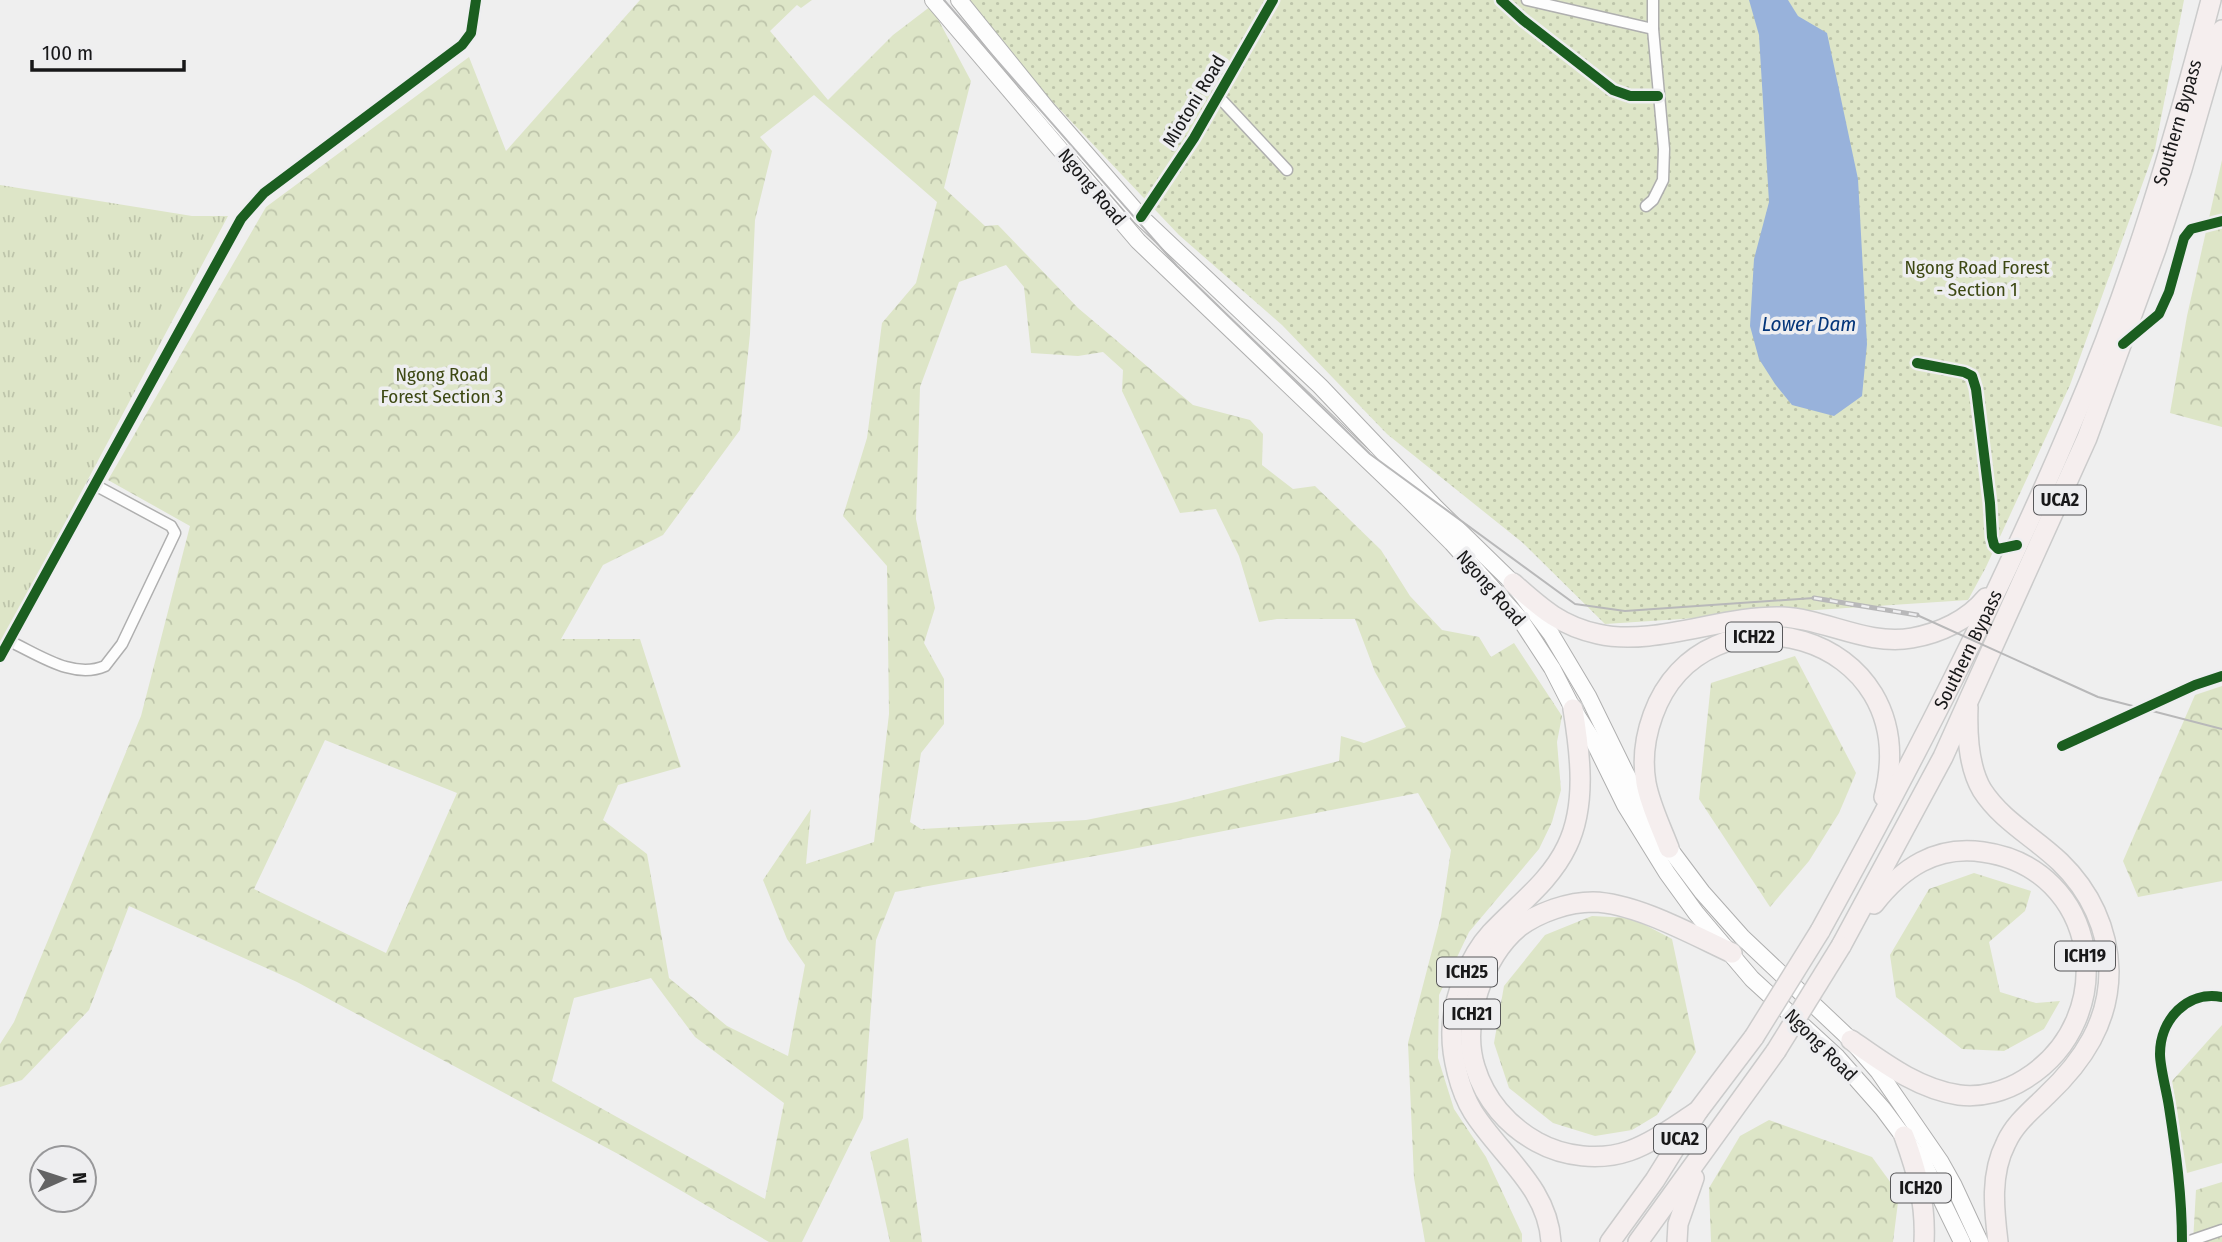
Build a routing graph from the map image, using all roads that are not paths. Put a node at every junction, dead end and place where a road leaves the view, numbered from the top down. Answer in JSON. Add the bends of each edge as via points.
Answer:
{"nodes":[{"id":1,"x":476,"y":0,"type":"edge"},
{"id":2,"x":933,"y":0,"type":"edge"},
{"id":3,"x":959,"y":0,"type":"edge"},
{"id":4,"x":1273,"y":0,"type":"edge"},
{"id":5,"x":1501,"y":0,"type":"edge"},
{"id":6,"x":1527,"y":0,"type":"edge"},
{"id":7,"x":1653,"y":0,"type":"edge"},
{"id":8,"x":2211,"y":0,"type":"edge"},
{"id":9,"x":1654,"y":29,"type":"junction"},
{"id":10,"x":2222,"y":30,"type":"edge"},
{"id":11,"x":1217,"y":95,"type":"junction"},
{"id":12,"x":1658,"y":96,"type":"junction"},
{"id":13,"x":1287,"y":170,"type":"dead end"},
{"id":14,"x":1646,"y":206,"type":"dead end"},
{"id":15,"x":1141,"y":217,"type":"junction"},
{"id":16,"x":2222,"y":221,"type":"edge"},
{"id":17,"x":2123,"y":344,"type":"junction"},
{"id":18,"x":1917,"y":363,"type":"dead end"},
{"id":19,"x":93,"y":484,"type":"junction"},
{"id":20,"x":2017,"y":545,"type":"junction"},
{"id":21,"x":2001,"y":578,"type":"junction"},
{"id":22,"x":1513,"y":583,"type":"junction"},
{"id":23,"x":9,"y":641,"type":"junction"},
{"id":24,"x":0,"y":657,"type":"edge"},
{"id":25,"x":2222,"y":676,"type":"edge"},
{"id":26,"x":1969,"y":699,"type":"junction"},
{"id":27,"x":1573,"y":709,"type":"junction"},
{"id":28,"x":2062,"y":746,"type":"dead end"},
{"id":29,"x":1878,"y":822,"type":"junction"},
{"id":30,"x":1669,"y":848,"type":"junction"},
{"id":31,"x":1841,"y":946,"type":"junction"},
{"id":32,"x":1732,"y":953,"type":"junction"},
{"id":33,"x":2222,"y":997,"type":"edge"},
{"id":34,"x":1851,"y":1040,"type":"junction"},
{"id":35,"x":1698,"y":1111,"type":"junction"},
{"id":36,"x":1904,"y":1136,"type":"junction"},
{"id":37,"x":1707,"y":1149,"type":"junction"},
{"id":38,"x":2222,"y":1230,"type":"edge"},
{"id":39,"x":1551,"y":1242,"type":"edge"},
{"id":40,"x":1610,"y":1242,"type":"edge"},
{"id":41,"x":1638,"y":1242,"type":"edge"},
{"id":42,"x":1677,"y":1242,"type":"edge"},
{"id":43,"x":1924,"y":1242,"type":"edge"},
{"id":44,"x":1962,"y":1242,"type":"edge"},
{"id":45,"x":1980,"y":1242,"type":"edge"},
{"id":46,"x":1998,"y":1242,"type":"edge"},
{"id":47,"x":2182,"y":1242,"type":"edge"},
{"id":48,"x":2187,"y":1242,"type":"edge"}],
"edges":[{"from":1,"to":19,"type":"street","via":[[471,33],[462,45],[249,208]]},
{"from":2,"to":27,"type":"main road","name":"Ngong Road","via":[[1138,241],[1368,459],[1498,593],[1534,640]]},
{"from":3,"to":15,"type":"main road","name":"Ngong Road"},
{"from":4,"to":11,"type":"street","name":"Miotoni Road"},
{"from":5,"to":12,"type":"street","via":[[1613,90],[1630,96]]},
{"from":6,"to":9,"type":"street"},
{"from":7,"to":9,"type":"street"},
{"from":8,"to":20,"type":"highway","name":"Southern Bypass","number":"UCA2","via":[[2183,105],[2122,292],[2075,417]]},
{"from":9,"to":12,"type":"street"},
{"from":10,"to":17,"type":"highway","name":"Southern Bypass","number":"UCA2","via":[[2182,169]]},
{"from":11,"to":13,"type":"street"},
{"from":11,"to":15,"type":"street","name":"Miotoni Road"},
{"from":12,"to":14,"type":"street","via":[[1663,180]]},
{"from":15,"to":22,"type":"main road","name":"Ngong Road","via":[[1320,386]]},
{"from":16,"to":17,"type":"street","via":[[2191,229],[2159,314]]},
{"from":17,"to":26,"type":"highway","name":"Southern Bypass","number":"UCA2","via":[[2068,484]]},
{"from":18,"to":20,"type":"street","via":[[1972,376],[1993,541],[1998,549]]},
{"from":19,"to":23,"type":"street"},
{"from":19,"to":23,"type":"street","via":[[172,526],[176,533],[122,644],[105,666],[80,671]]},
{"from":20,"to":21,"type":"highway","name":"Southern Bypass","number":"UCA2"},
{"from":21,"to":22,"type":"highway","via":[[1964,618],[1929,634],[1888,639],[1783,617],[1649,635],[1600,635],[1549,615]]},
{"from":21,"to":29,"type":"highway","name":"Southern Bypass","number":"UCA2","via":[[1941,706]]},
{"from":22,"to":30,"type":"main road","name":"Ngong Road","via":[[1588,696],[1640,803]]},
{"from":23,"to":24,"type":"street"},
{"from":25,"to":28,"type":"street"},
{"from":26,"to":31,"type":"highway","name":"Southern Bypass","number":"UCA2"},
{"from":26,"to":46,"type":"highway","via":[[1970,751],[1981,789],[2009,822],[2060,862],[2094,905],[2103,929],[2109,972],[2106,1001],[2091,1042],[2070,1072],[2022,1118],[2006,1143],[1994,1184]]},
{"from":27,"to":32,"type":"main road","name":"Ngong Road","via":[[1667,873]]},
{"from":27,"to":39,"type":"highway","number":"ICH25","via":[[1580,789],[1568,844],[1558,864],[1480,946],[1455,1007],[1452,1031],[1459,1075],[1472,1112],[1534,1189],[1546,1214]]},
{"from":29,"to":30,"type":"highway","number":"ICH22","via":[[1891,747],[1885,720],[1870,689],[1848,664],[1812,642],[1761,636],[1738,639],[1691,661],[1657,705],[1647,732],[1646,781]]},
{"from":29,"to":35,"type":"highway","name":"Southern Bypass","number":"UCA2","bridge":true,"via":[[1820,930],[1754,1037]]},
{"from":30,"to":34,"type":"main road","name":"Ngong Road","via":[[1742,937]]},
{"from":31,"to":34,"type":"highway","number":"ICH19","via":[[1886,888],[1910,867],[1941,853],[1978,851],[2024,866],[2054,889],[2076,923],[2088,976],[2082,1007],[2065,1043],[2038,1071],[1998,1092],[1960,1095],[1918,1082]]},
{"from":31,"to":37,"type":"highway","name":"Southern Bypass","number":"UCA2","bridge":true,"via":[[1776,1051]]},
{"from":32,"to":35,"type":"highway","number":"ICH21","via":[[1618,906],[1567,904],[1520,927],[1493,961],[1473,1005],[1472,1048],[1479,1078],[1511,1125],[1543,1145],[1584,1156],[1619,1154]]},
{"from":32,"to":36,"type":"main road","name":"Ngong Road","via":[[1752,979],[1837,1057]]},
{"from":33,"to":47,"type":"street","via":[[2209,995],[2181,1005],[2165,1027],[2160,1054],[2180,1181]]},
{"from":34,"to":45,"type":"main road","name":"Ngong Road","via":[[1940,1161]]},
{"from":35,"to":40,"type":"highway","name":"Southern Bypass","number":"UCA2"},
{"from":36,"to":43,"type":"highway","number":"ICH20","via":[[1922,1189]]},
{"from":36,"to":44,"type":"main road","name":"Ngong Road","via":[[1940,1193]]},
{"from":37,"to":41,"type":"highway","name":"Southern Bypass","number":"UCA2"},
{"from":37,"to":42,"type":"highway","via":[[1682,1206]]},
{"from":38,"to":48,"type":"street"}]}
